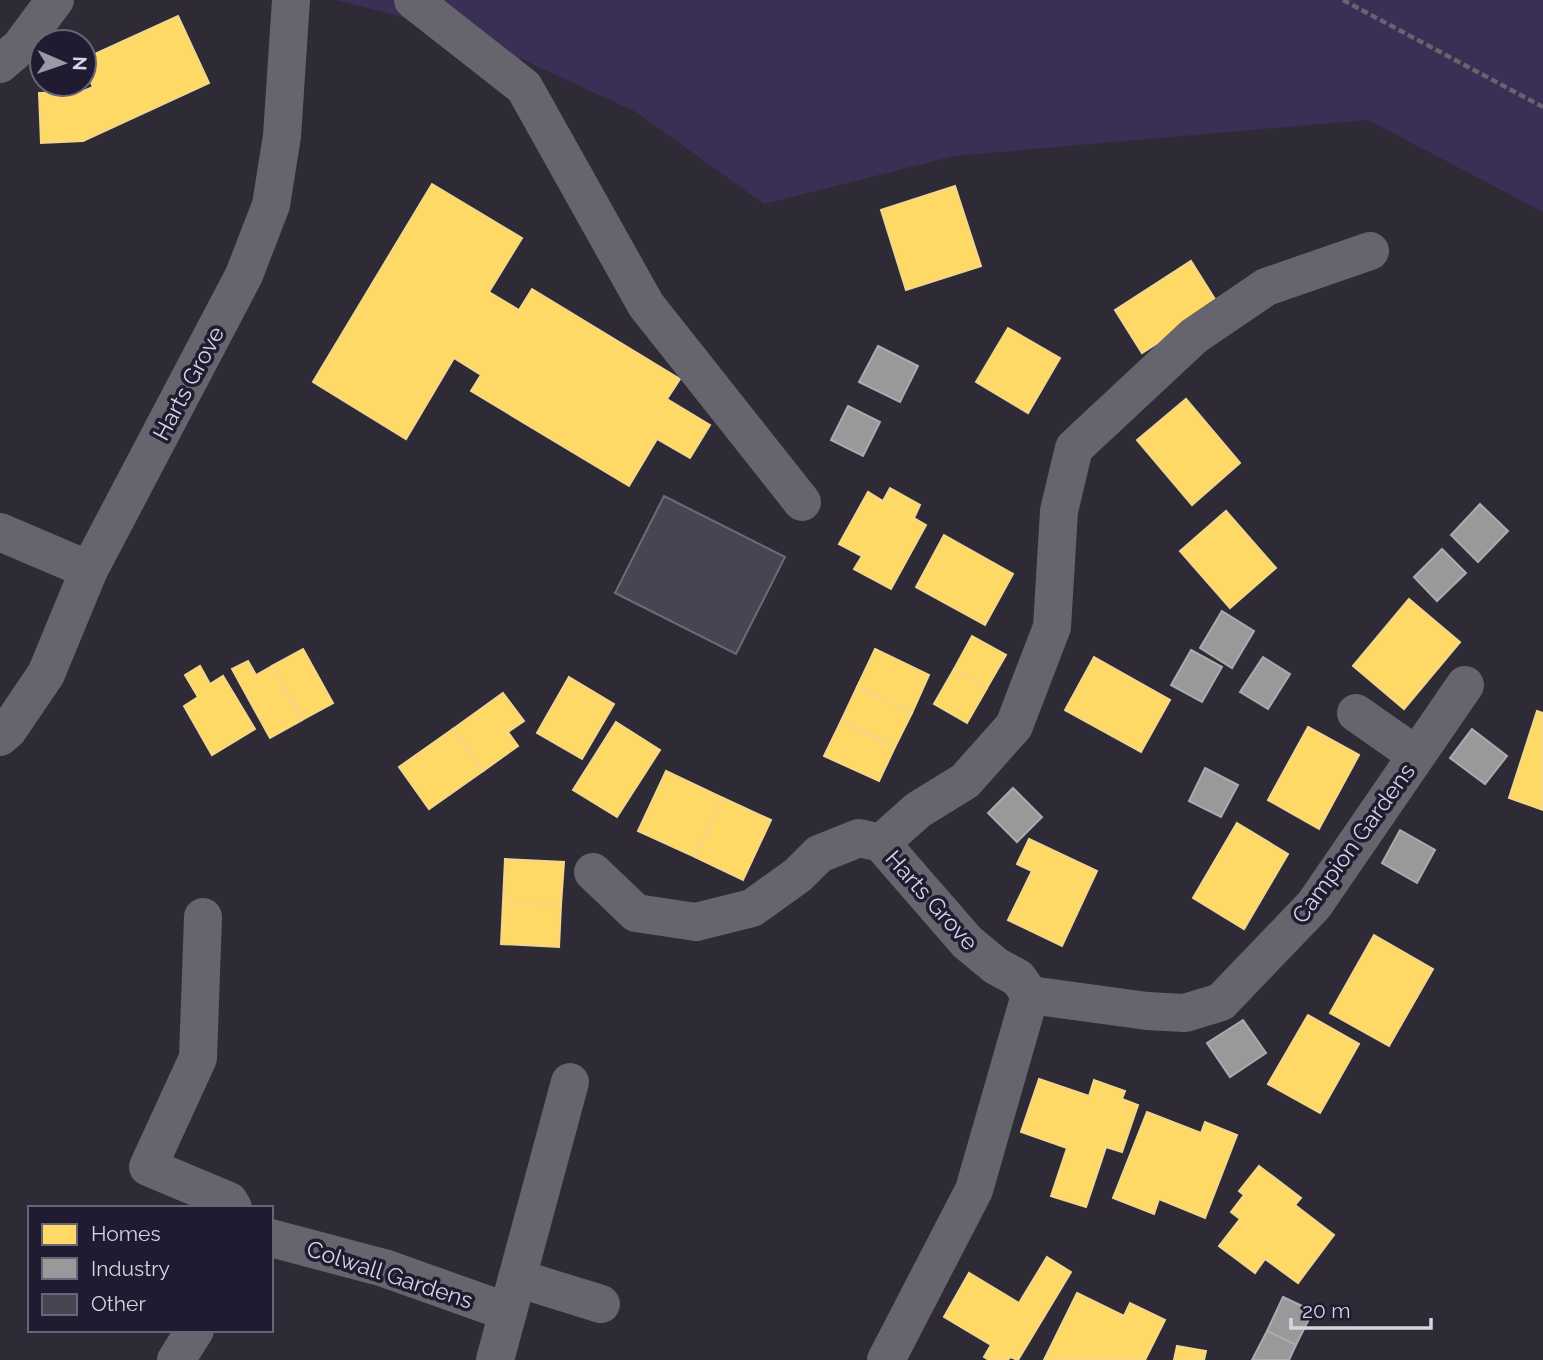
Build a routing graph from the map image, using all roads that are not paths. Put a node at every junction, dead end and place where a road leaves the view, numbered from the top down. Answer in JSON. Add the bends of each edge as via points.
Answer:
{"nodes":[{"id":1,"x":55,"y":0,"type":"edge"},
{"id":2,"x":291,"y":0,"type":"edge"},
{"id":3,"x":413,"y":0,"type":"edge"},
{"id":4,"x":0,"y":64,"type":"edge"},
{"id":5,"x":1370,"y":251,"type":"dead end"},
{"id":6,"x":802,"y":502,"type":"dead end"},
{"id":7,"x":0,"y":532,"type":"edge"},
{"id":8,"x":89,"y":570,"type":"junction"},
{"id":9,"x":1465,"y":685,"type":"dead end"},
{"id":10,"x":1356,"y":713,"type":"dead end"},
{"id":11,"x":0,"y":737,"type":"edge"},
{"id":12,"x":1416,"y":755,"type":"junction"},
{"id":13,"x":881,"y":844,"type":"junction"},
{"id":14,"x":593,"y":872,"type":"dead end"},
{"id":15,"x":203,"y":917,"type":"dead end"},
{"id":16,"x":1030,"y":995,"type":"junction"},
{"id":17,"x":570,"y":1082,"type":"dead end"},
{"id":18,"x":232,"y":1206,"type":"edge"},
{"id":19,"x":273,"y":1239,"type":"edge"},
{"id":20,"x":512,"y":1295,"type":"junction"},
{"id":21,"x":601,"y":1304,"type":"dead end"},
{"id":22,"x":194,"y":1332,"type":"edge"},
{"id":23,"x":176,"y":1360,"type":"edge"},
{"id":24,"x":495,"y":1360,"type":"edge"},
{"id":25,"x":886,"y":1360,"type":"edge"}],
"edges":[{"from":1,"to":4,"type":"street","via":[[20,47]]},
{"from":2,"to":8,"type":"street","name":"Harts Grove","via":[[282,136],[271,205],[244,275]]},
{"from":3,"to":6,"type":"street","via":[[524,87],[646,305]]},
{"from":5,"to":13,"type":"street","via":[[1266,287],[1194,336],[1074,448],[1059,511],[1052,627],[1014,726],[965,781],[918,810]]},
{"from":7,"to":8,"type":"street"},
{"from":8,"to":11,"type":"street","name":"Harts Grove","via":[[46,674]]},
{"from":9,"to":12,"type":"street","name":"Campion Gardens"},
{"from":10,"to":12,"type":"street","name":"Campion Gardens"},
{"from":12,"to":16,"type":"street","name":"Campion Gardens","via":[[1314,905],[1221,1002],[1185,1013]]},
{"from":13,"to":14,"type":"street","name":"Harts Grove","via":[[859,838],[819,854],[752,908],[696,922],[636,913]]},
{"from":13,"to":16,"type":"street","name":"Harts Grove","via":[[967,943],[1018,978]]},
{"from":15,"to":18,"type":"street","via":[[198,1058],[148,1167]]},
{"from":16,"to":25,"type":"street","via":[[974,1190]]},
{"from":17,"to":20,"type":"street"},
{"from":19,"to":20,"type":"street","name":"Colwall Gardens"},
{"from":20,"to":21,"type":"street","name":"Colwall Gardens"},
{"from":20,"to":24,"type":"street"},
{"from":22,"to":23,"type":"street"}]}
